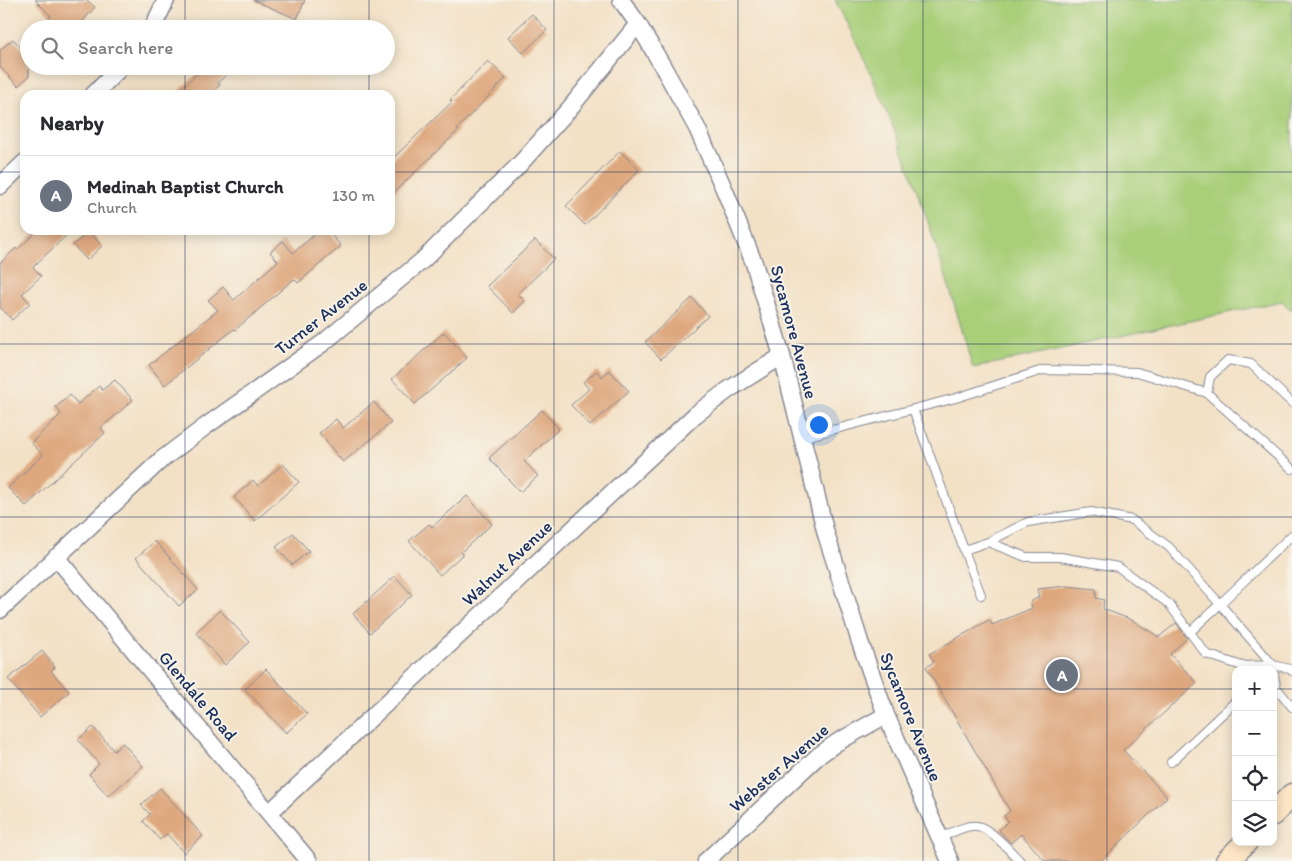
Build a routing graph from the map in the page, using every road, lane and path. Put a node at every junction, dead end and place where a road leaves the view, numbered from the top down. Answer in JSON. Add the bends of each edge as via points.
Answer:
{"nodes":[{"id":1,"x":166,"y":0,"type":"edge"},
{"id":2,"x":621,"y":0,"type":"edge"},
{"id":3,"x":156,"y":20,"type":"edge"},
{"id":4,"x":638,"y":24,"type":"junction"},
{"id":5,"x":113,"y":75,"type":"edge"},
{"id":6,"x":98,"y":90,"type":"edge"},
{"id":7,"x":20,"y":167,"type":"edge"},
{"id":8,"x":0,"y":186,"type":"edge"},
{"id":9,"x":782,"y":356,"type":"junction"},
{"id":10,"x":1207,"y":392,"type":"junction"},
{"id":11,"x":1292,"y":403,"type":"edge"},
{"id":12,"x":913,"y":409,"type":"junction"},
{"id":13,"x":801,"y":438,"type":"junction"},
{"id":14,"x":1292,"y":469,"type":"edge"},
{"id":15,"x":1292,"y":535,"type":"edge"},
{"id":16,"x":988,"y":542,"type":"junction"},
{"id":17,"x":964,"y":550,"type":"junction"},
{"id":18,"x":56,"y":557,"type":"junction"},
{"id":19,"x":981,"y":595,"type":"dead end"},
{"id":20,"x":1220,"y":604,"type":"junction"},
{"id":21,"x":0,"y":610,"type":"edge"},
{"id":22,"x":1190,"y":632,"type":"junction"},
{"id":23,"x":1242,"y":666,"type":"edge"},
{"id":24,"x":1269,"y":666,"type":"edge"},
{"id":25,"x":1277,"y":668,"type":"edge"},
{"id":26,"x":1292,"y":671,"type":"edge"},
{"id":27,"x":1277,"y":689,"type":"edge"},
{"id":28,"x":1232,"y":705,"type":"edge"},
{"id":29,"x":1292,"y":707,"type":"edge"},
{"id":30,"x":886,"y":715,"type":"junction"},
{"id":31,"x":1171,"y":762,"type":"dead end"},
{"id":32,"x":1292,"y":795,"type":"edge"},
{"id":33,"x":1277,"y":810,"type":"edge"},
{"id":34,"x":269,"y":813,"type":"junction"},
{"id":35,"x":940,"y":838,"type":"junction"},
{"id":36,"x":1242,"y":846,"type":"edge"},
{"id":37,"x":309,"y":861,"type":"edge"},
{"id":38,"x":706,"y":861,"type":"edge"},
{"id":39,"x":950,"y":861,"type":"edge"},
{"id":40,"x":1020,"y":861,"type":"edge"},
{"id":41,"x":1227,"y":861,"type":"edge"}],
"edges":[{"from":1,"to":3,"type":"street"},
{"from":2,"to":4,"type":"street","name":"Sycamore Avenue"},
{"from":4,"to":9,"type":"street","name":"Sycamore Avenue","via":[[709,153],[754,263]]},
{"from":4,"to":18,"type":"street","name":"Turner Avenue","via":[[519,165],[423,260],[323,343],[161,460]]},
{"from":5,"to":6,"type":"street"},
{"from":7,"to":8,"type":"street"},
{"from":9,"to":13,"type":"street","name":"Sycamore Avenue"},
{"from":9,"to":34,"type":"street","name":"Walnut Avenue","via":[[694,415]]},
{"from":10,"to":11,"type":"lane","via":[[1210,377],[1228,360],[1251,364]]},
{"from":10,"to":12,"type":"lane","via":[[1137,372],[1043,370]]},
{"from":10,"to":14,"type":"lane"},
{"from":12,"to":13,"type":"lane"},
{"from":12,"to":17,"type":"lane"},
{"from":13,"to":30,"type":"street","name":"Sycamore Avenue","via":[[826,534]]},
{"from":15,"to":20,"type":"lane"},
{"from":16,"to":17,"type":"lane"},
{"from":16,"to":20,"type":"lane","via":[[1028,522],[1091,512],[1132,520],[1169,548]]},
{"from":16,"to":22,"type":"lane","via":[[1026,557],[1060,557],[1118,566],[1169,604]]},
{"from":17,"to":19,"type":"lane"},
{"from":18,"to":21,"type":"street","name":"Turner Avenue"},
{"from":18,"to":34,"type":"street","name":"Glendale Road"},
{"from":20,"to":22,"type":"lane"},
{"from":20,"to":24,"type":"lane"},
{"from":22,"to":23,"type":"lane","via":[[1206,654]]},
{"from":25,"to":26,"type":"lane"},
{"from":27,"to":29,"type":"lane"},
{"from":28,"to":31,"type":"lane"},
{"from":30,"to":35,"type":"street","name":"Sycamore Avenue"},
{"from":30,"to":38,"type":"street","name":"Webster Avenue","via":[[818,756]]},
{"from":32,"to":33,"type":"street"},
{"from":34,"to":37,"type":"street","name":"Glendale Road"},
{"from":35,"to":39,"type":"street","name":"Sycamore Avenue"},
{"from":35,"to":40,"type":"lane","via":[[977,826],[987,830]]},
{"from":36,"to":41,"type":"street"}]}
